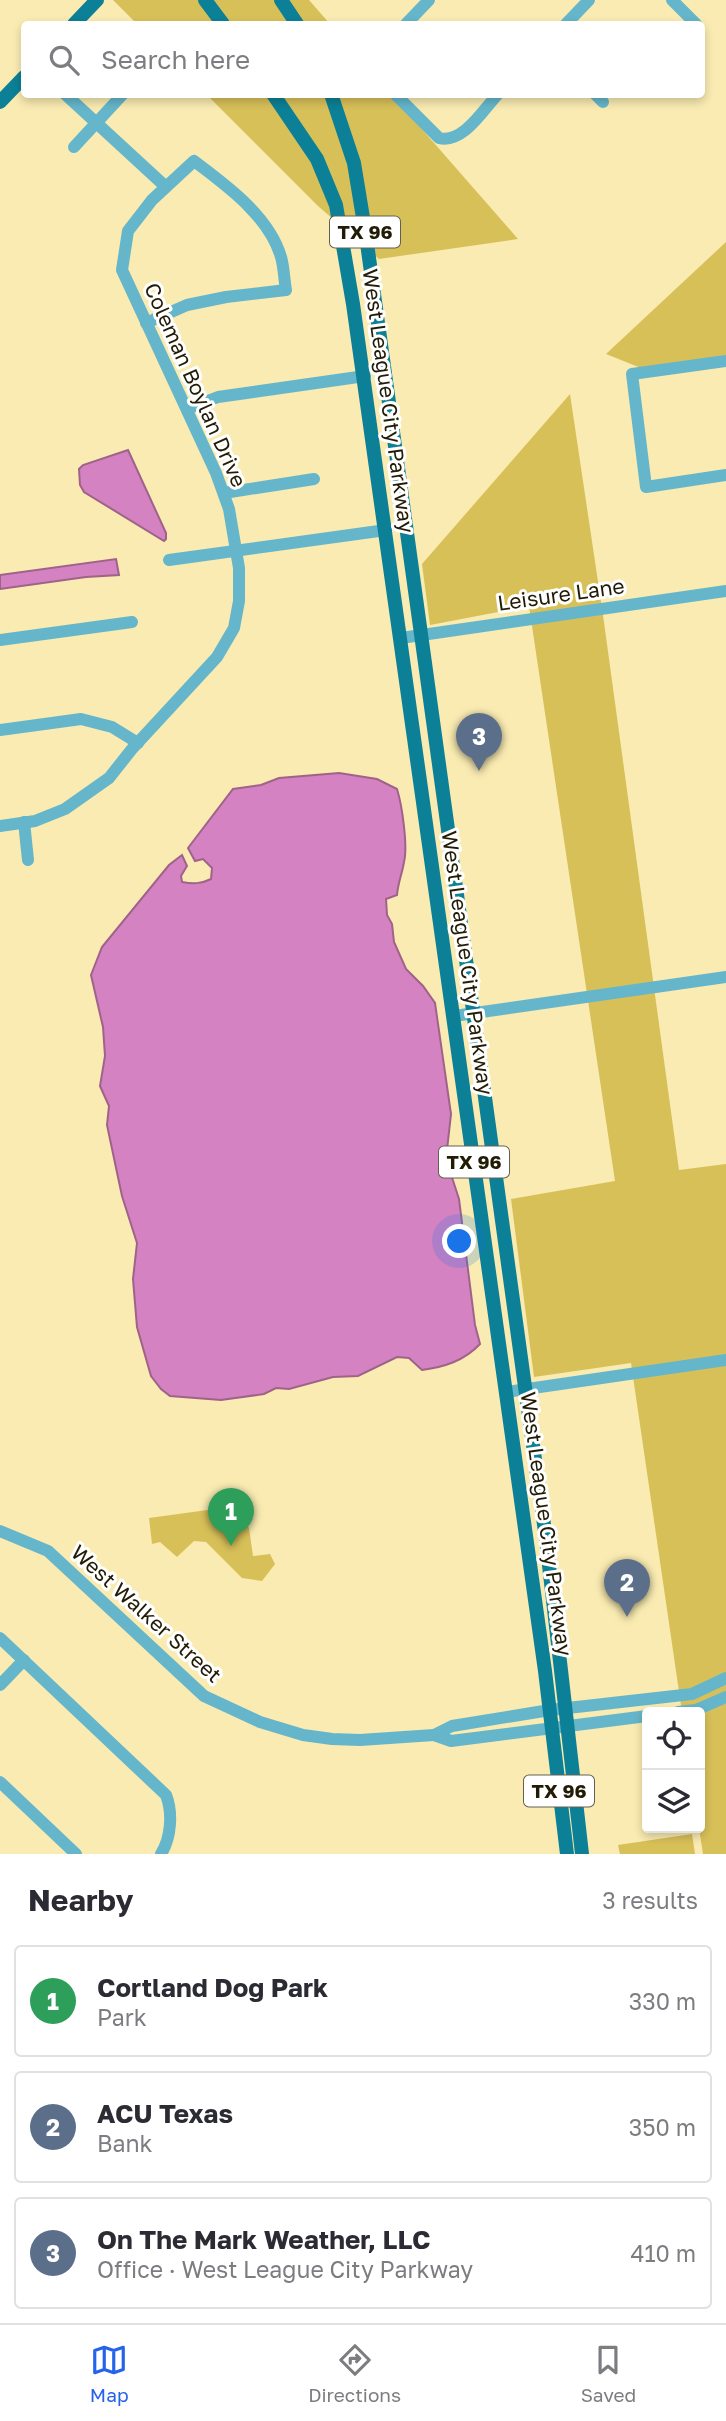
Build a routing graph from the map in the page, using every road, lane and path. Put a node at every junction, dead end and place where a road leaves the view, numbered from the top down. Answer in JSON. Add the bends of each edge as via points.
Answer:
{"nodes":[{"id":1,"x":97,"y":0,"type":"edge"},
{"id":2,"x":205,"y":0,"type":"edge"},
{"id":3,"x":281,"y":0,"type":"edge"},
{"id":4,"x":429,"y":0,"type":"edge"},
{"id":5,"x":589,"y":0,"type":"edge"},
{"id":6,"x":672,"y":0,"type":"edge"},
{"id":7,"x":77,"y":21,"type":"edge"},
{"id":8,"x":221,"y":21,"type":"edge"},
{"id":9,"x":295,"y":21,"type":"edge"},
{"id":10,"x":409,"y":21,"type":"edge"},
{"id":11,"x":569,"y":21,"type":"edge"},
{"id":12,"x":693,"y":21,"type":"edge"},
{"id":13,"x":21,"y":80,"type":"edge"},
{"id":14,"x":69,"y":98,"type":"edge"},
{"id":15,"x":118,"y":98,"type":"edge"},
{"id":16,"x":276,"y":98,"type":"edge"},
{"id":17,"x":332,"y":98,"type":"edge"},
{"id":18,"x":399,"y":98,"type":"edge"},
{"id":19,"x":494,"y":98,"type":"edge"},
{"id":20,"x":0,"y":102,"type":"edge"},
{"id":21,"x":95,"y":123,"type":"junction"},
{"id":22,"x":74,"y":147,"type":"dead end"},
{"id":23,"x":166,"y":187,"type":"junction"},
{"id":24,"x":146,"y":323,"type":"junction"},
{"id":25,"x":726,"y":361,"type":"edge"},
{"id":26,"x":385,"y":374,"type":"junction"},
{"id":27,"x":365,"y":376,"type":"junction"},
{"id":28,"x":187,"y":409,"type":"junction"},
{"id":29,"x":726,"y":475,"type":"edge"},
{"id":30,"x":314,"y":479,"type":"dead end"},
{"id":31,"x":223,"y":493,"type":"junction"},
{"id":32,"x":386,"y":530,"type":"junction"},
{"id":33,"x":236,"y":550,"type":"junction"},
{"id":34,"x":169,"y":559,"type":"dead end"},
{"id":35,"x":726,"y":591,"type":"edge"},
{"id":36,"x":132,"y":622,"type":"dead end"},
{"id":37,"x":420,"y":635,"type":"junction"},
{"id":38,"x":401,"y":638,"type":"junction"},
{"id":39,"x":0,"y":640,"type":"edge"},
{"id":40,"x":0,"y":730,"type":"edge"},
{"id":41,"x":138,"y":743,"type":"junction"},
{"id":42,"x":23,"y":822,"type":"junction"},
{"id":43,"x":0,"y":826,"type":"edge"},
{"id":44,"x":28,"y":860,"type":"dead end"},
{"id":45,"x":726,"y":977,"type":"edge"},
{"id":46,"x":474,"y":1013,"type":"junction"},
{"id":47,"x":454,"y":1016,"type":"junction"},
{"id":48,"x":726,"y":1360,"type":"edge"},
{"id":49,"x":525,"y":1388,"type":"junction"},
{"id":50,"x":506,"y":1392,"type":"junction"},
{"id":51,"x":0,"y":1531,"type":"edge"},
{"id":52,"x":0,"y":1638,"type":"edge"},
{"id":53,"x":24,"y":1660,"type":"junction"},
{"id":54,"x":726,"y":1678,"type":"edge"},
{"id":55,"x":0,"y":1685,"type":"edge"},
{"id":56,"x":726,"y":1697,"type":"edge"},
{"id":57,"x":703,"y":1707,"type":"edge"},
{"id":58,"x":565,"y":1708,"type":"junction"},
{"id":59,"x":550,"y":1710,"type":"junction"},
{"id":60,"x":642,"y":1717,"type":"edge"},
{"id":61,"x":567,"y":1726,"type":"junction"},
{"id":62,"x":552,"y":1728,"type":"junction"},
{"id":63,"x":434,"y":1735,"type":"junction"},
{"id":64,"x":0,"y":1782,"type":"edge"},
{"id":65,"x":76,"y":1854,"type":"edge"},
{"id":66,"x":161,"y":1854,"type":"edge"},
{"id":67,"x":567,"y":1854,"type":"edge"},
{"id":68,"x":582,"y":1854,"type":"edge"}],
"edges":[{"from":1,"to":7,"type":"main road"},
{"from":2,"to":8,"type":"main road"},
{"from":3,"to":9,"type":"main road"},
{"from":4,"to":10,"type":"street"},
{"from":5,"to":11,"type":"street"},
{"from":6,"to":12,"type":"street"},
{"from":13,"to":20,"type":"main road"},
{"from":14,"to":21,"type":"street"},
{"from":15,"to":21,"type":"street"},
{"from":16,"to":27,"type":"main road","name":"West League City Parkway","number":"TX 96","via":[[317,159],[336,205]]},
{"from":17,"to":26,"type":"main road","name":"West League City Parkway","number":"TX 96","via":[[354,163]]},
{"from":18,"to":19,"type":"street","via":[[439,138],[448,140],[458,136]]},
{"from":21,"to":22,"type":"street"},
{"from":21,"to":23,"type":"street"},
{"from":23,"to":24,"type":"street","name":"Coleman Boylan Drive","via":[[128,231],[124,252],[122,270]]},
{"from":23,"to":24,"type":"street","name":"Coleman Boylan Drive","via":[[194,161],[246,205],[267,227],[281,257],[286,290],[187,305]]},
{"from":24,"to":28,"type":"street","name":"Coleman Boylan Drive"},
{"from":25,"to":29,"type":"street","via":[[632,374],[646,487]]},
{"from":26,"to":27,"type":"main road"},
{"from":26,"to":37,"type":"main road","name":"West League City Parkway","number":"TX 96"},
{"from":27,"to":28,"type":"street","via":[[218,397]]},
{"from":27,"to":32,"type":"main road","name":"West League City Parkway","number":"TX 96"},
{"from":28,"to":31,"type":"street","name":"Coleman Boylan Drive"},
{"from":30,"to":31,"type":"street"},
{"from":31,"to":33,"type":"street","name":"Coleman Boylan Drive"},
{"from":32,"to":33,"type":"street"},
{"from":32,"to":38,"type":"main road","name":"West League City Parkway","number":"TX 96"},
{"from":33,"to":34,"type":"street"},
{"from":33,"to":41,"type":"street","name":"Coleman Boylan Drive","via":[[239,601],[234,628],[217,657]]},
{"from":35,"to":37,"type":"street","name":"Leisure Lane"},
{"from":36,"to":39,"type":"street"},
{"from":37,"to":38,"type":"street","name":"Leisure Lane"},
{"from":37,"to":46,"type":"main road","name":"West League City Parkway","number":"TX 96"},
{"from":38,"to":47,"type":"main road","name":"West League City Parkway","number":"TX 96"},
{"from":40,"to":41,"type":"street","via":[[80,719],[112,727]]},
{"from":41,"to":42,"type":"street","name":"Coleman Boylan Drive","via":[[109,778],[65,809]]},
{"from":42,"to":43,"type":"street","name":"Coleman Boylan Drive"},
{"from":42,"to":44,"type":"street"},
{"from":45,"to":46,"type":"street"},
{"from":46,"to":47,"type":"street"},
{"from":46,"to":49,"type":"main road","name":"West League City Parkway","number":"TX 96"},
{"from":47,"to":50,"type":"main road","name":"West League City Parkway","number":"TX 96"},
{"from":48,"to":49,"type":"street"},
{"from":49,"to":50,"type":"street"},
{"from":49,"to":58,"type":"main road","name":"West League City Parkway","number":"TX 96"},
{"from":50,"to":59,"type":"main road","name":"West League City Parkway","number":"TX 96"},
{"from":51,"to":63,"type":"street","name":"West Walker Street","via":[[48,1551],[204,1696],[246,1716],[288,1732],[332,1740]]},
{"from":52,"to":53,"type":"street"},
{"from":53,"to":55,"type":"street"},
{"from":53,"to":66,"type":"street","via":[[166,1795],[170,1819]]},
{"from":54,"to":58,"type":"street","name":"West Walker Street","via":[[692,1693]]},
{"from":56,"to":57,"type":"street"},
{"from":58,"to":59,"type":"street","name":"West Walker Street"},
{"from":58,"to":61,"type":"main road","name":"West League City Parkway","number":"TX 96"},
{"from":59,"to":62,"type":"main road","name":"West League City Parkway","number":"TX 96"},
{"from":59,"to":63,"type":"street","name":"West Walker Street","via":[[452,1726]]},
{"from":60,"to":61,"type":"street","name":"West Walker Street"},
{"from":61,"to":62,"type":"street","name":"West Walker Street"},
{"from":61,"to":68,"type":"main road","name":"West League City Parkway","number":"TX 96"},
{"from":62,"to":63,"type":"street","name":"West Walker Street","via":[[451,1741]]},
{"from":62,"to":67,"type":"main road","name":"West League City Parkway","number":"TX 96"},
{"from":64,"to":65,"type":"street"}]}
